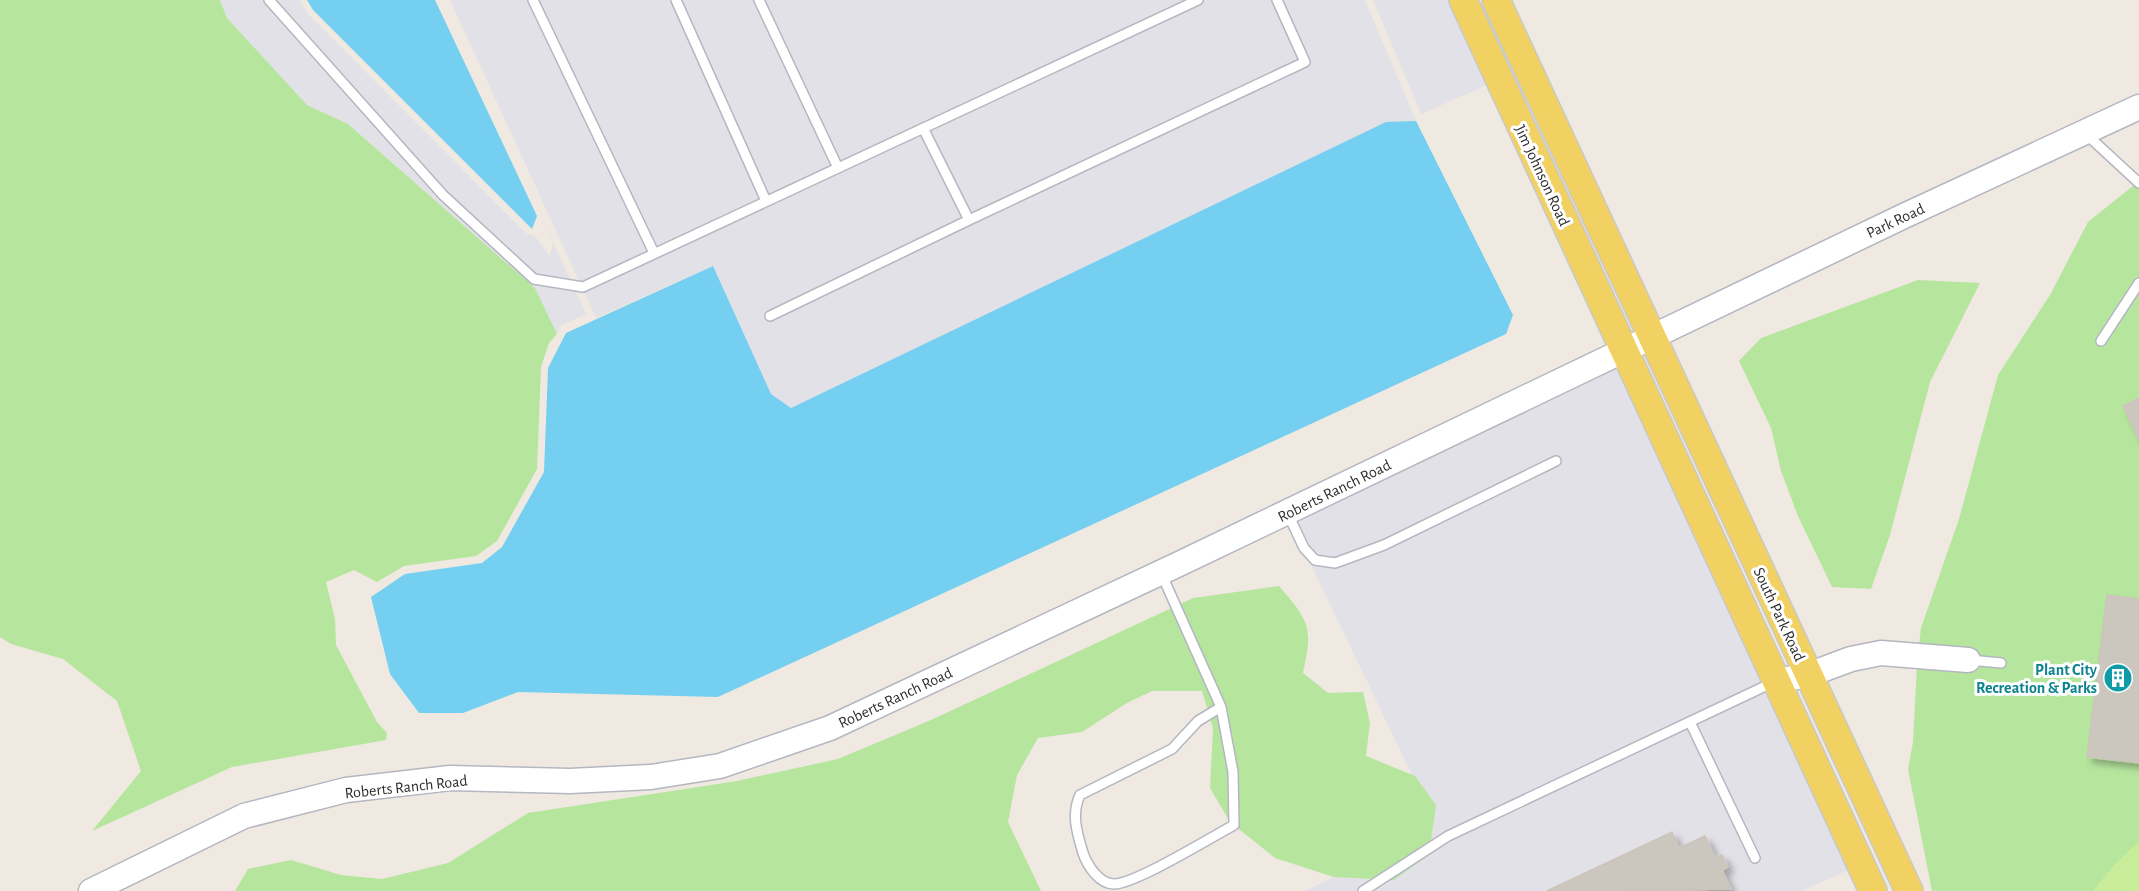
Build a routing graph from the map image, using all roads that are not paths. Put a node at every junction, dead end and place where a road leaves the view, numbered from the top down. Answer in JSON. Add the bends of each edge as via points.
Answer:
{"nodes":[{"id":1,"x":269,"y":0,"type":"edge"},
{"id":2,"x":533,"y":0,"type":"edge"},
{"id":3,"x":676,"y":0,"type":"edge"},
{"id":4,"x":759,"y":0,"type":"edge"},
{"id":5,"x":1197,"y":0,"type":"edge"},
{"id":6,"x":1277,"y":0,"type":"edge"},
{"id":7,"x":1463,"y":0,"type":"edge"},
{"id":8,"x":1482,"y":0,"type":"edge"},
{"id":9,"x":1496,"y":0,"type":"edge"},
{"id":10,"x":2139,"y":107,"type":"edge"},
{"id":11,"x":1550,"y":115,"type":"junction"},
{"id":12,"x":923,"y":128,"type":"junction"},
{"id":13,"x":2085,"y":133,"type":"junction"},
{"id":14,"x":838,"y":168,"type":"junction"},
{"id":15,"x":2139,"y":183,"type":"edge"},
{"id":16,"x":766,"y":201,"type":"junction"},
{"id":17,"x":969,"y":220,"type":"junction"},
{"id":18,"x":654,"y":254,"type":"junction"},
{"id":19,"x":2139,"y":283,"type":"edge"},
{"id":20,"x":770,"y":316,"type":"dead end"},
{"id":21,"x":2101,"y":341,"type":"dead end"},
{"id":22,"x":1638,"y":343,"type":"junction"},
{"id":23,"x":1556,"y":461,"type":"dead end"},
{"id":24,"x":1287,"y":512,"type":"junction"},
{"id":25,"x":1161,"y":573,"type":"junction"},
{"id":26,"x":1968,"y":660,"type":"joint"},
{"id":27,"x":2001,"y":663,"type":"dead end"},
{"id":28,"x":1790,"y":678,"type":"junction"},
{"id":29,"x":1221,"y":707,"type":"junction"},
{"id":30,"x":1690,"y":722,"type":"junction"},
{"id":31,"x":1755,"y":858,"type":"dead end"},
{"id":32,"x":91,"y":891,"type":"edge"},
{"id":33,"x":1363,"y":891,"type":"edge"},
{"id":34,"x":1874,"y":891,"type":"edge"},
{"id":35,"x":1907,"y":891,"type":"edge"}],
"edges":[{"from":1,"to":18,"type":"lane","via":[[443,195],[534,279],[583,287]]},
{"from":2,"to":18,"type":"lane"},
{"from":3,"to":16,"type":"lane"},
{"from":4,"to":14,"type":"lane"},
{"from":5,"to":12,"type":"lane"},
{"from":6,"to":17,"type":"lane","via":[[1305,62]]},
{"from":7,"to":22,"type":"main road","name":"Jim Johnson Road","via":[[1517,117]]},
{"from":8,"to":11,"type":"main road","via":[[1526,94]]},
{"from":9,"to":11,"type":"main road","name":"Jim Johnson Road"},
{"from":10,"to":13,"type":"street","name":"Park Road"},
{"from":11,"to":22,"type":"main road","name":"Jim Johnson Road"},
{"from":12,"to":14,"type":"lane"},
{"from":12,"to":17,"type":"lane"},
{"from":13,"to":15,"type":"lane"},
{"from":13,"to":22,"type":"street","name":"Park Road"},
{"from":14,"to":16,"type":"lane"},
{"from":16,"to":18,"type":"lane"},
{"from":17,"to":20,"type":"lane"},
{"from":19,"to":21,"type":"lane"},
{"from":22,"to":24,"type":"street","name":"Roberts Ranch Road"},
{"from":22,"to":28,"type":"main road","name":"South Park Road"},
{"from":22,"to":28,"type":"main road","name":"South Park Road","via":[[1749,546]]},
{"from":23,"to":24,"type":"lane","via":[[1384,545],[1335,563],[1315,560],[1304,548]]},
{"from":24,"to":25,"type":"street","name":"Roberts Ranch Road"},
{"from":25,"to":29,"type":"lane"},
{"from":25,"to":32,"type":"street","name":"Roberts Ranch Road","via":[[830,728],[720,766],[651,777],[570,781],[450,778],[346,790],[244,816]]},
{"from":26,"to":27,"type":"lane"},
{"from":26,"to":28,"type":"street","via":[[1881,653]]},
{"from":28,"to":30,"type":"lane"},
{"from":28,"to":34,"type":"main road","name":"South Park Road"},
{"from":28,"to":35,"type":"main road","name":"South Park Road"},
{"from":29,"to":29,"type":"lane","via":[[1198,721],[1172,749],[1080,795],[1075,807],[1077,830],[1086,860],[1098,877],[1112,884],[1132,879],[1233,825],[1233,772]]},
{"from":30,"to":31,"type":"lane"},
{"from":30,"to":33,"type":"lane","via":[[1448,836]]}]}
